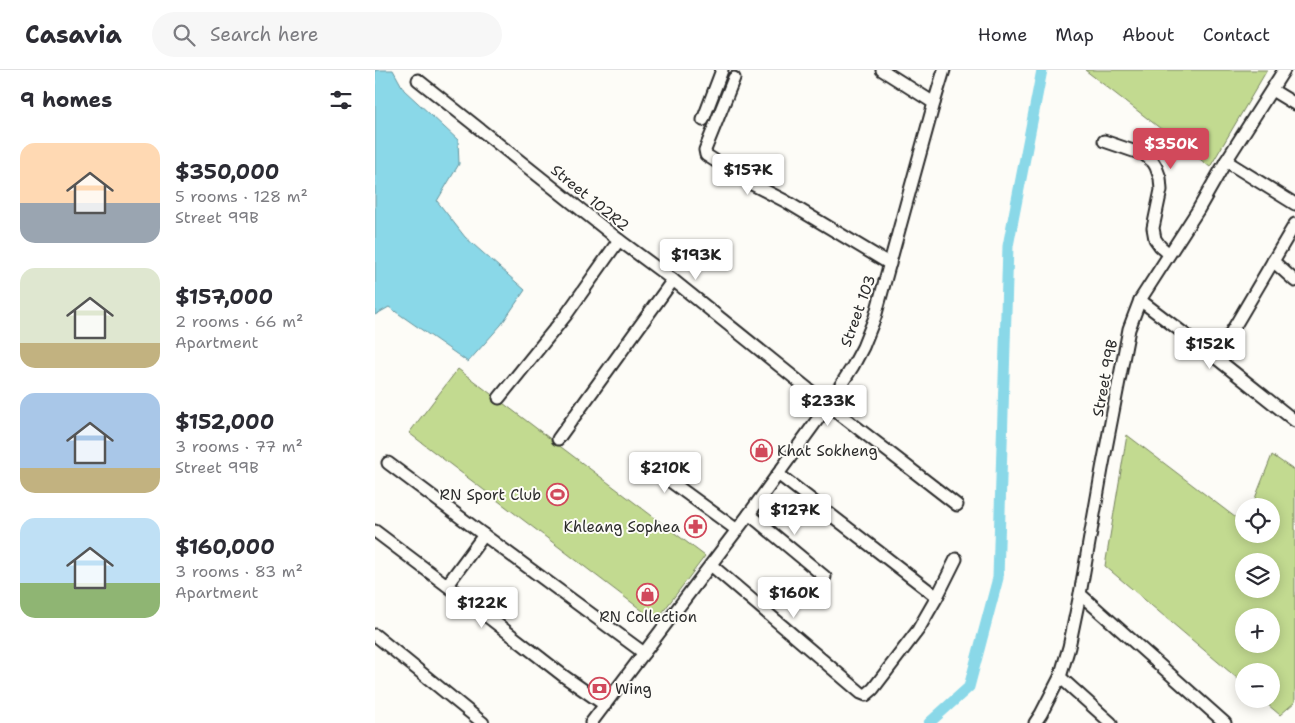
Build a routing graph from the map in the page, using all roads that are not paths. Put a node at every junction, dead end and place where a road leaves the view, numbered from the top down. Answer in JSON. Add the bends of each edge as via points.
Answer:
{"nodes":[{"id":1,"x":722,"y":70,"type":"edge"},
{"id":2,"x":882,"y":70,"type":"edge"},
{"id":3,"x":944,"y":70,"type":"edge"},
{"id":4,"x":1284,"y":70,"type":"edge"},
{"id":5,"x":734,"y":78,"type":"dead end"},
{"id":6,"x":418,"y":80,"type":"dead end"},
{"id":7,"x":1272,"y":90,"type":"junction"},
{"id":8,"x":934,"y":103,"type":"junction"},
{"id":9,"x":1295,"y":104,"type":"edge"},
{"id":10,"x":703,"y":120,"type":"dead end"},
{"id":11,"x":1103,"y":140,"type":"dead end"},
{"id":12,"x":1226,"y":161,"type":"junction"},
{"id":13,"x":1295,"y":204,"type":"edge"},
{"id":14,"x":1295,"y":224,"type":"edge"},
{"id":15,"x":619,"y":240,"type":"junction"},
{"id":16,"x":1169,"y":254,"type":"junction"},
{"id":17,"x":1273,"y":261,"type":"junction"},
{"id":18,"x":890,"y":264,"type":"junction"},
{"id":19,"x":673,"y":280,"type":"junction"},
{"id":20,"x":1295,"y":281,"type":"edge"},
{"id":21,"x":1140,"y":300,"type":"junction"},
{"id":22,"x":1216,"y":358,"type":"junction"},
{"id":23,"x":499,"y":398,"type":"dead end"},
{"id":24,"x":829,"y":405,"type":"junction"},
{"id":25,"x":1295,"y":422,"type":"edge"},
{"id":26,"x":558,"y":439,"type":"dead end"},
{"id":27,"x":387,"y":463,"type":"dead end"},
{"id":28,"x":648,"y":465,"type":"dead end"},
{"id":29,"x":777,"y":474,"type":"junction"},
{"id":30,"x":957,"y":505,"type":"dead end"},
{"id":31,"x":749,"y":514,"type":"junction"},
{"id":32,"x":737,"y":530,"type":"junction"},
{"id":33,"x":375,"y":531,"type":"edge"},
{"id":34,"x":484,"y":535,"type":"junction"},
{"id":35,"x":956,"y":559,"type":"dead end"},
{"id":36,"x":711,"y":565,"type":"junction"},
{"id":37,"x":825,"y":577,"type":"dead end"},
{"id":38,"x":447,"y":585,"type":"junction"},
{"id":39,"x":1080,"y":594,"type":"junction"},
{"id":40,"x":937,"y":597,"type":"junction"},
{"id":41,"x":375,"y":635,"type":"edge"},
{"id":42,"x":644,"y":653,"type":"junction"},
{"id":43,"x":1059,"y":677,"type":"junction"},
{"id":44,"x":605,"y":705,"type":"junction"},
{"id":45,"x":483,"y":723,"type":"edge"},
{"id":46,"x":591,"y":723,"type":"edge"},
{"id":47,"x":1035,"y":723,"type":"edge"},
{"id":48,"x":1111,"y":723,"type":"edge"},
{"id":49,"x":1225,"y":723,"type":"edge"}],
"edges":[{"from":1,"to":10,"type":"street"},
{"from":2,"to":8,"type":"street"},
{"from":3,"to":8,"type":"street","name":"Street 103"},
{"from":4,"to":7,"type":"street","name":"Street 99B"},
{"from":5,"to":18,"type":"street","via":[[706,154]]},
{"from":6,"to":15,"type":"street","name":"Street 102R2"},
{"from":7,"to":9,"type":"street"},
{"from":7,"to":12,"type":"street","name":"Street 99B"},
{"from":8,"to":18,"type":"street","name":"Street 103"},
{"from":11,"to":16,"type":"street","via":[[1145,155],[1156,167],[1161,190],[1153,228],[1155,239]]},
{"from":12,"to":13,"type":"street"},
{"from":12,"to":16,"type":"street","name":"Street 99B"},
{"from":14,"to":17,"type":"street"},
{"from":15,"to":19,"type":"street","name":"Street 102R2"},
{"from":15,"to":23,"type":"street","via":[[566,315]]},
{"from":16,"to":21,"type":"street","name":"Street 99B"},
{"from":17,"to":20,"type":"street"},
{"from":17,"to":22,"type":"street"},
{"from":18,"to":24,"type":"street","name":"Street 103","via":[[863,347]]},
{"from":19,"to":24,"type":"street","name":"Street 102R2"},
{"from":19,"to":26,"type":"street"},
{"from":21,"to":22,"type":"street"},
{"from":21,"to":39,"type":"street","name":"Street 99B","via":[[1129,329]]},
{"from":22,"to":25,"type":"street"},
{"from":24,"to":29,"type":"street","name":"Street 103"},
{"from":24,"to":30,"type":"street","name":"Street 102R2"},
{"from":27,"to":34,"type":"street"},
{"from":28,"to":32,"type":"street"},
{"from":29,"to":31,"type":"street","name":"Street 103"},
{"from":29,"to":40,"type":"street"},
{"from":31,"to":32,"type":"street","name":"Street 103"},
{"from":31,"to":37,"type":"street"},
{"from":32,"to":36,"type":"street","name":"Street 103"},
{"from":33,"to":38,"type":"street"},
{"from":34,"to":38,"type":"street"},
{"from":34,"to":42,"type":"street"},
{"from":35,"to":40,"type":"street"},
{"from":36,"to":40,"type":"street","via":[[867,695],[918,630]]},
{"from":36,"to":42,"type":"street","name":"Street 103"},
{"from":38,"to":44,"type":"street"},
{"from":39,"to":43,"type":"street","name":"Street 99B"},
{"from":39,"to":49,"type":"street"},
{"from":41,"to":45,"type":"street"},
{"from":42,"to":44,"type":"street","name":"Street 103"},
{"from":43,"to":47,"type":"street","name":"Street 99B"},
{"from":43,"to":48,"type":"street"},
{"from":44,"to":46,"type":"street","name":"Street 103"}]}
